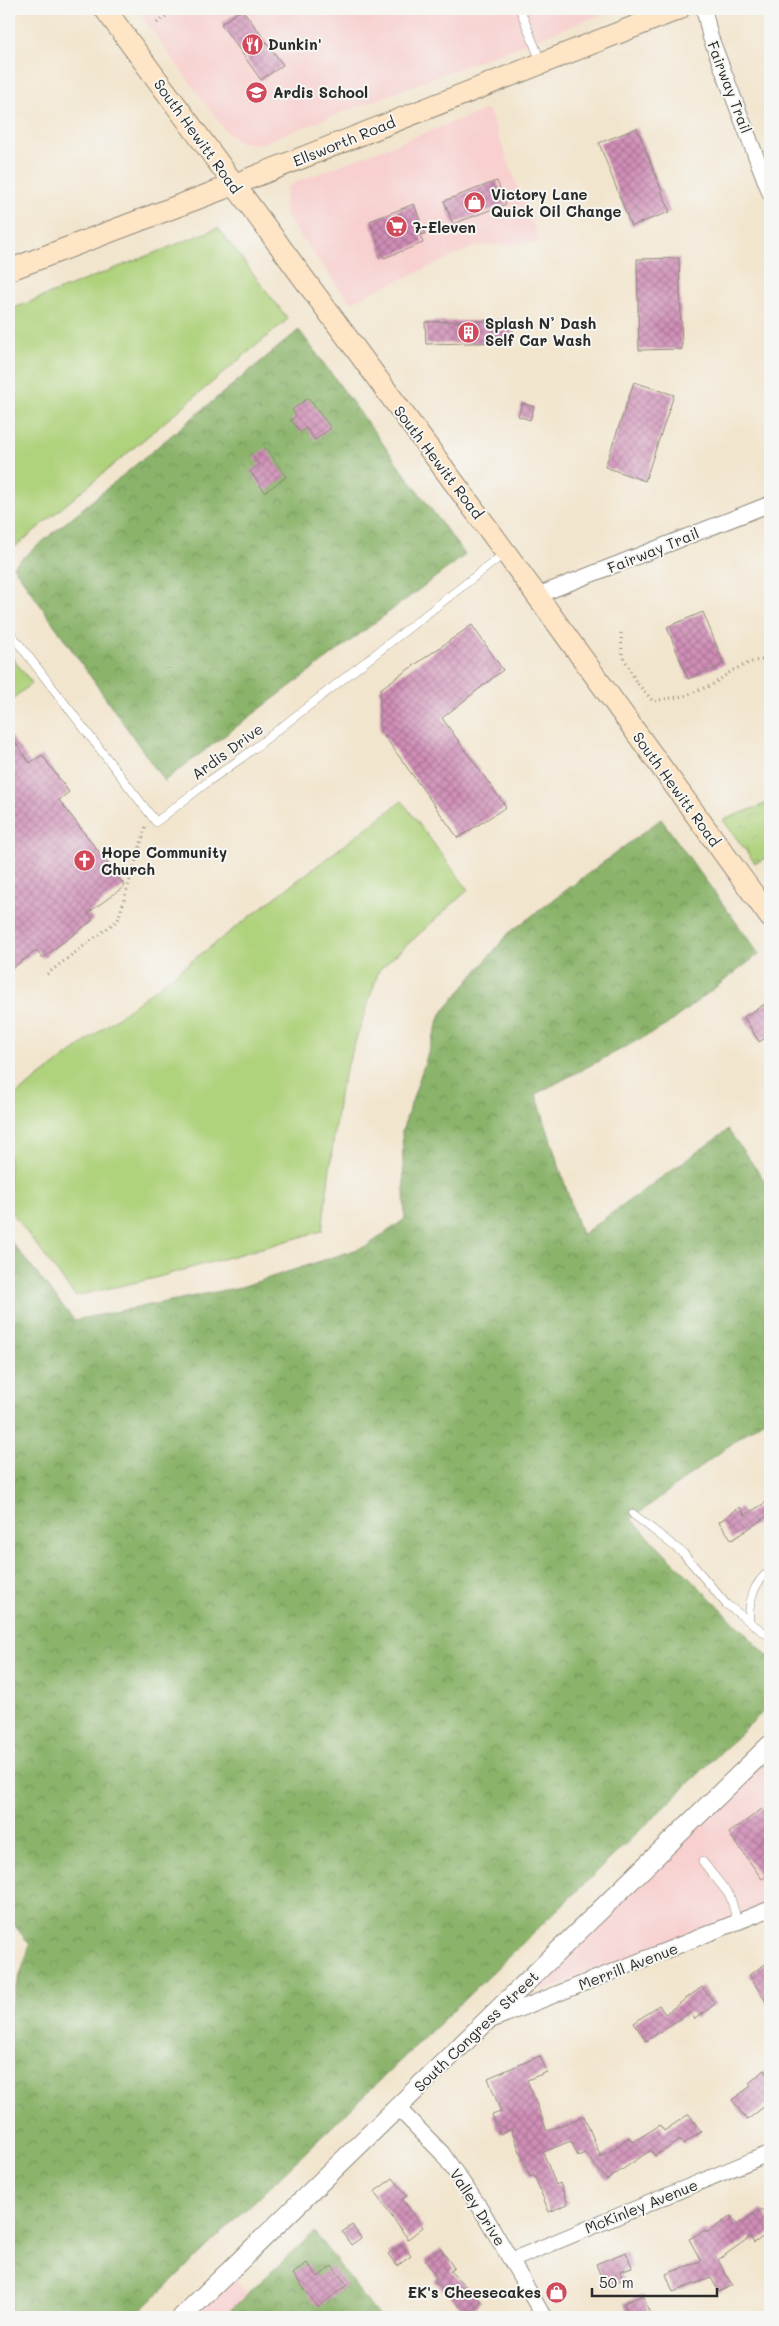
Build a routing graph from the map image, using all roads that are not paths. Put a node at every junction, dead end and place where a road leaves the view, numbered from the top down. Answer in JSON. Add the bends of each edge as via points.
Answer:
{"nodes":[{"id":1,"x":105,"y":9,"type":"edge"},
{"id":2,"x":520,"y":9,"type":"edge"},
{"id":3,"x":679,"y":9,"type":"edge"},
{"id":4,"x":704,"y":9,"type":"edge"},
{"id":5,"x":541,"y":62,"type":"junction"},
{"id":6,"x":233,"y":185,"type":"junction"},
{"id":7,"x":770,"y":193,"type":"edge"},
{"id":8,"x":9,"y":270,"type":"edge"},
{"id":9,"x":770,"y":504,"type":"edge"},
{"id":10,"x":506,"y":553,"type":"junction"},
{"id":11,"x":536,"y":596,"type":"junction"},
{"id":12,"x":9,"y":630,"type":"edge"},
{"id":13,"x":770,"y":917,"type":"edge"},
{"id":14,"x":634,"y":1514,"type":"dead end"},
{"id":15,"x":770,"y":1571,"type":"edge"},
{"id":16,"x":748,"y":1621,"type":"junction"},
{"id":17,"x":770,"y":1637,"type":"edge"},
{"id":18,"x":770,"y":1745,"type":"edge"},
{"id":19,"x":702,"y":1862,"type":"dead end"},
{"id":20,"x":770,"y":1909,"type":"edge"},
{"id":21,"x":738,"y":1923,"type":"junction"},
{"id":22,"x":486,"y":2022,"type":"junction"},
{"id":23,"x":397,"y":2107,"type":"junction"},
{"id":24,"x":770,"y":2153,"type":"edge"},
{"id":25,"x":512,"y":2260,"type":"junction"},
{"id":26,"x":182,"y":2317,"type":"edge"},
{"id":27,"x":544,"y":2317,"type":"edge"}],
"edges":[{"from":1,"to":6,"type":"main road","name":"South Hewitt Road"},
{"from":2,"to":5,"type":"lane"},
{"from":3,"to":5,"type":"main road","name":"Ellsworth Road"},
{"from":4,"to":7,"type":"street","name":"Fairway Trail","via":[[710,36]]},
{"from":5,"to":6,"type":"main road","name":"Ellsworth Road"},
{"from":6,"to":8,"type":"main road","name":"Ellsworth Road"},
{"from":6,"to":10,"type":"main road","name":"South Hewitt Road"},
{"from":9,"to":11,"type":"street","name":"Fairway Trail"},
{"from":10,"to":11,"type":"main road","name":"South Hewitt Road"},
{"from":10,"to":12,"type":"lane","name":"Ardis Drive","via":[[156,822]]},
{"from":11,"to":13,"type":"main road","name":"South Hewitt Road"},
{"from":14,"to":16,"type":"lane","via":[[683,1553],[726,1604]]},
{"from":15,"to":16,"type":"lane","via":[[760,1578],[749,1602]]},
{"from":16,"to":17,"type":"lane"},
{"from":18,"to":22,"type":"street","name":"South Congress Street"},
{"from":19,"to":21,"type":"lane","via":[[730,1896]]},
{"from":20,"to":21,"type":"street","name":"Merrill Avenue"},
{"from":21,"to":22,"type":"street","name":"Merrill Avenue"},
{"from":22,"to":23,"type":"street","name":"South Congress Street"},
{"from":23,"to":25,"type":"street","name":"Valley Drive","via":[[442,2154],[482,2209]]},
{"from":23,"to":26,"type":"street","name":"South Congress Street"},
{"from":24,"to":25,"type":"street","name":"McKinley Avenue"},
{"from":25,"to":27,"type":"street","name":"Valley Drive"}]}
